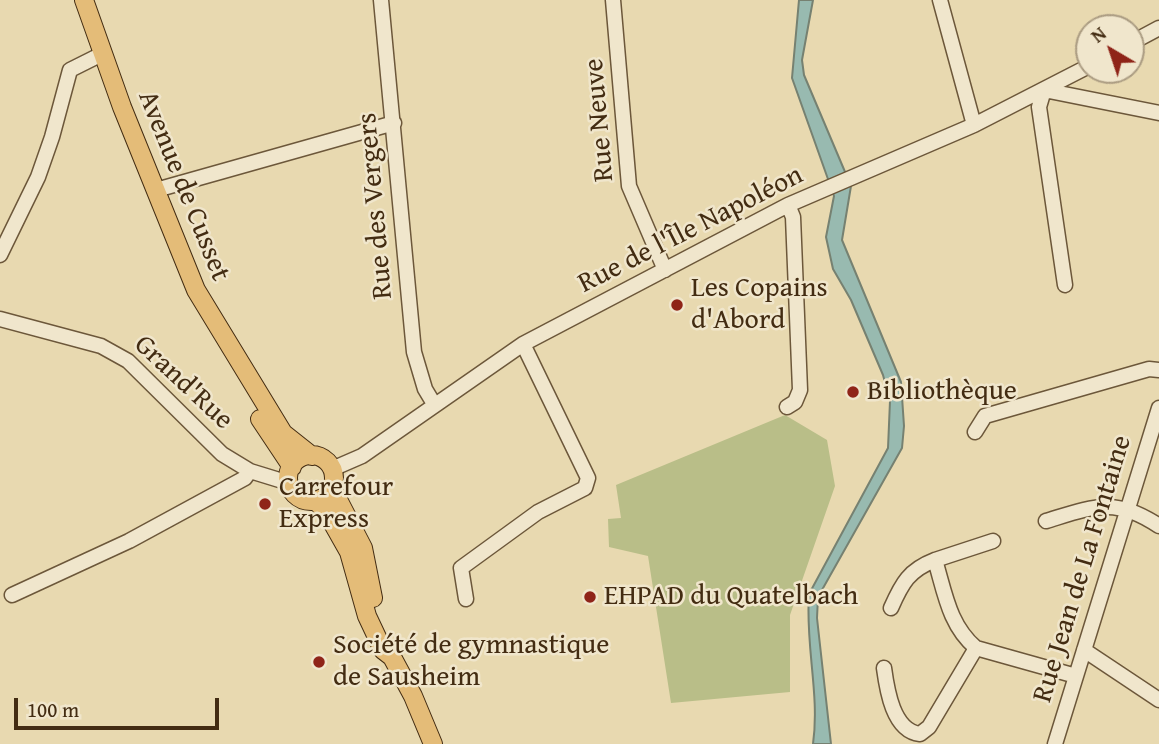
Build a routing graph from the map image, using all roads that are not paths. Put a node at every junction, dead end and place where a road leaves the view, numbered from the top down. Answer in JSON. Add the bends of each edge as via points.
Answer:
{"nodes":[{"id":1,"x":84,"y":0,"type":"edge"},
{"id":2,"x":381,"y":0,"type":"edge"},
{"id":3,"x":613,"y":0,"type":"edge"},
{"id":4,"x":940,"y":0,"type":"edge"},
{"id":5,"x":102,"y":54,"type":"junction"},
{"id":6,"x":1075,"y":73,"type":"edge"},
{"id":7,"x":1044,"y":90,"type":"junction"},
{"id":8,"x":1159,"y":113,"type":"edge"},
{"id":9,"x":394,"y":123,"type":"junction"},
{"id":10,"x":974,"y":125,"type":"junction"},
{"id":11,"x":156,"y":190,"type":"junction"},
{"id":12,"x":788,"y":205,"type":"junction"},
{"id":13,"x":0,"y":255,"type":"edge"},
{"id":14,"x":665,"y":270,"type":"junction"},
{"id":15,"x":1065,"y":285,"type":"dead end"},
{"id":16,"x":1,"y":318,"type":"edge"},
{"id":17,"x":220,"y":334,"type":"junction"},
{"id":18,"x":523,"y":344,"type":"junction"},
{"id":19,"x":1159,"y":370,"type":"edge"},
{"id":20,"x":434,"y":404,"type":"junction"},
{"id":21,"x":787,"y":407,"type":"dead end"},
{"id":22,"x":1159,"y":408,"type":"edge"},
{"id":23,"x":975,"y":432,"type":"dead end"},
{"id":24,"x":1153,"y":451,"type":"edge"},
{"id":25,"x":312,"y":456,"type":"junction"},
{"id":26,"x":332,"y":469,"type":"junction"},
{"id":27,"x":250,"y":471,"type":"junction"},
{"id":28,"x":290,"y":475,"type":"junction"},
{"id":29,"x":332,"y":488,"type":"junction"},
{"id":30,"x":316,"y":501,"type":"junction"},
{"id":31,"x":1127,"y":511,"type":"junction"},
{"id":32,"x":1046,"y":521,"type":"dead end"},
{"id":33,"x":1159,"y":526,"type":"edge"},
{"id":34,"x":993,"y":541,"type":"dead end"},
{"id":35,"x":935,"y":560,"type":"junction"},
{"id":36,"x":12,"y":595,"type":"dead end"},
{"id":37,"x":466,"y":600,"type":"dead end"},
{"id":38,"x":891,"y":607,"type":"dead end"},
{"id":39,"x":976,"y":648,"type":"junction"},
{"id":40,"x":1084,"y":650,"type":"junction"},
{"id":41,"x":392,"y":657,"type":"junction"},
{"id":42,"x":884,"y":668,"type":"dead end"},
{"id":43,"x":1076,"y":676,"type":"junction"},
{"id":44,"x":1159,"y":700,"type":"edge"},
{"id":45,"x":433,"y":744,"type":"edge"},
{"id":46,"x":1055,"y":744,"type":"edge"}],
"edges":[{"from":1,"to":5,"type":"main road"},
{"from":2,"to":9,"type":"street","name":"Rue des Vergers"},
{"from":3,"to":14,"type":"street","name":"Rue Neuve","via":[[629,186]]},
{"from":4,"to":10,"type":"street"},
{"from":5,"to":11,"type":"main road","name":"Avenue de Cusset"},
{"from":5,"to":13,"type":"street","via":[[70,70],[38,177]]},
{"from":6,"to":7,"type":"street","name":"Rue de l'Île Napoléon"},
{"from":7,"to":8,"type":"street"},
{"from":7,"to":10,"type":"street","name":"Rue de l'Île Napoléon"},
{"from":7,"to":15,"type":"street","via":[[1040,107]]},
{"from":9,"to":11,"type":"street"},
{"from":9,"to":20,"type":"street","name":"Rue des Vergers","via":[[414,352]]},
{"from":10,"to":12,"type":"street","name":"Rue de l'Île Napoléon"},
{"from":11,"to":17,"type":"main road","name":"Avenue de Cusset","via":[[196,290]]},
{"from":12,"to":14,"type":"street","name":"Rue de l'Île Napoléon"},
{"from":12,"to":21,"type":"street","via":[[793,217],[800,390]]},
{"from":14,"to":18,"type":"street","name":"Rue de l'Île Napoléon"},
{"from":16,"to":27,"type":"street","name":"Grand'Rue","via":[[101,346],[128,361],[222,454]]},
{"from":17,"to":25,"type":"main road","name":"Avenue de Cusset","via":[[283,433]]},
{"from":17,"to":28,"type":"main road","name":"Avenue de Cusset","via":[[233,371]]},
{"from":18,"to":20,"type":"street","name":"Rue de l'Île Napoléon"},
{"from":18,"to":37,"type":"street","via":[[588,478],[585,488],[537,512],[461,568]]},
{"from":19,"to":23,"type":"street","via":[[1149,369],[985,416]]},
{"from":20,"to":26,"type":"street","name":"Rue de l'Île Napoléon","via":[[362,456]]},
{"from":22,"to":24,"type":"street","name":"Rue Jean de La Fontaine"},
{"from":24,"to":31,"type":"street","name":"Rue Jean de La Fontaine"},
{"from":25,"to":26,"type":"main road","via":[[324,459]]},
{"from":25,"to":28,"type":"main road","via":[[300,459]]},
{"from":26,"to":29,"type":"main road"},
{"from":27,"to":28,"type":"street","name":"Grand'Rue"},
{"from":27,"to":36,"type":"street","via":[[245,478],[129,541]]},
{"from":28,"to":30,"type":"main road","via":[[301,499]]},
{"from":29,"to":30,"type":"main road"},
{"from":29,"to":41,"type":"main road","via":[[363,548],[373,600],[392,645]]},
{"from":30,"to":41,"type":"main road","via":[[349,552],[367,615],[383,650]]},
{"from":31,"to":32,"type":"street","via":[[1100,505]]},
{"from":31,"to":33,"type":"street"},
{"from":31,"to":40,"type":"street","name":"Rue Jean de La Fontaine"},
{"from":34,"to":35,"type":"street"},
{"from":35,"to":38,"type":"street","via":[[904,578]]},
{"from":35,"to":39,"type":"street","via":[[952,620]]},
{"from":39,"to":42,"type":"street","via":[[929,727],[920,734],[904,727],[893,708]]},
{"from":39,"to":43,"type":"street"},
{"from":40,"to":43,"type":"street","name":"Rue Jean de La Fontaine"},
{"from":40,"to":44,"type":"street"},
{"from":41,"to":45,"type":"main road"},
{"from":43,"to":46,"type":"street","name":"Rue Jean de La Fontaine"}]}
